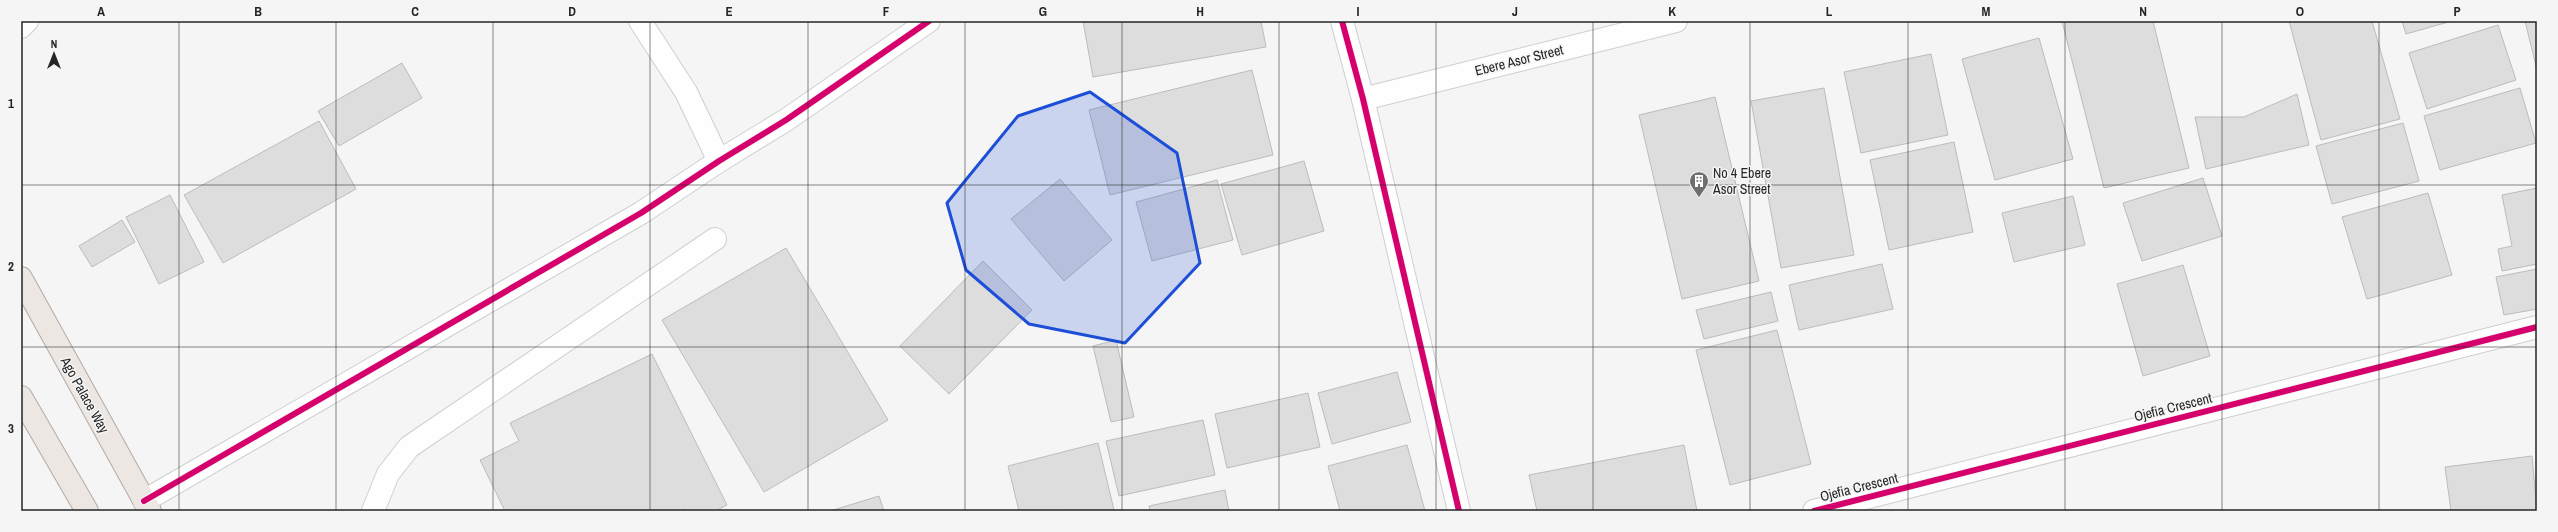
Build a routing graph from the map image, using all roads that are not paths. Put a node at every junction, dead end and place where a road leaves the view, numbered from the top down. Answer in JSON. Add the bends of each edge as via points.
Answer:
{"nodes":[{"id":1,"x":27,"y":21,"type":"edge"},
{"id":2,"x":640,"y":21,"type":"edge"},
{"id":3,"x":929,"y":21,"type":"edge"},
{"id":4,"x":1342,"y":21,"type":"edge"},
{"id":5,"x":1676,"y":21,"type":"edge"},
{"id":6,"x":21,"y":27,"type":"edge"},
{"id":7,"x":1363,"y":99,"type":"junction"},
{"id":8,"x":719,"y":161,"type":"junction"},
{"id":9,"x":715,"y":239,"type":"dead end"},
{"id":10,"x":21,"y":278,"type":"edge"},
{"id":11,"x":2537,"y":327,"type":"edge"},
{"id":12,"x":21,"y":396,"type":"edge"},
{"id":13,"x":147,"y":506,"type":"edge"},
{"id":14,"x":87,"y":511,"type":"edge"},
{"id":15,"x":373,"y":511,"type":"edge"},
{"id":16,"x":1460,"y":511,"type":"edge"},
{"id":17,"x":1814,"y":511,"type":"edge"}],
"edges":[{"from":1,"to":6,"type":"street"},
{"from":2,"to":8,"type":"street","via":[[686,92]]},
{"from":3,"to":8,"type":"street","via":[[786,120]]},
{"from":4,"to":7,"type":"street"},
{"from":5,"to":7,"type":"street","name":"Ebere Asor Street"},
{"from":7,"to":16,"type":"street"},
{"from":8,"to":13,"type":"street","via":[[641,213]]},
{"from":9,"to":15,"type":"street","via":[[409,447],[388,474]]},
{"from":10,"to":13,"type":"main road","name":"Ago Palace Way"},
{"from":11,"to":17,"type":"street","name":"Ojefia Crescent"},
{"from":12,"to":14,"type":"main road"}]}
